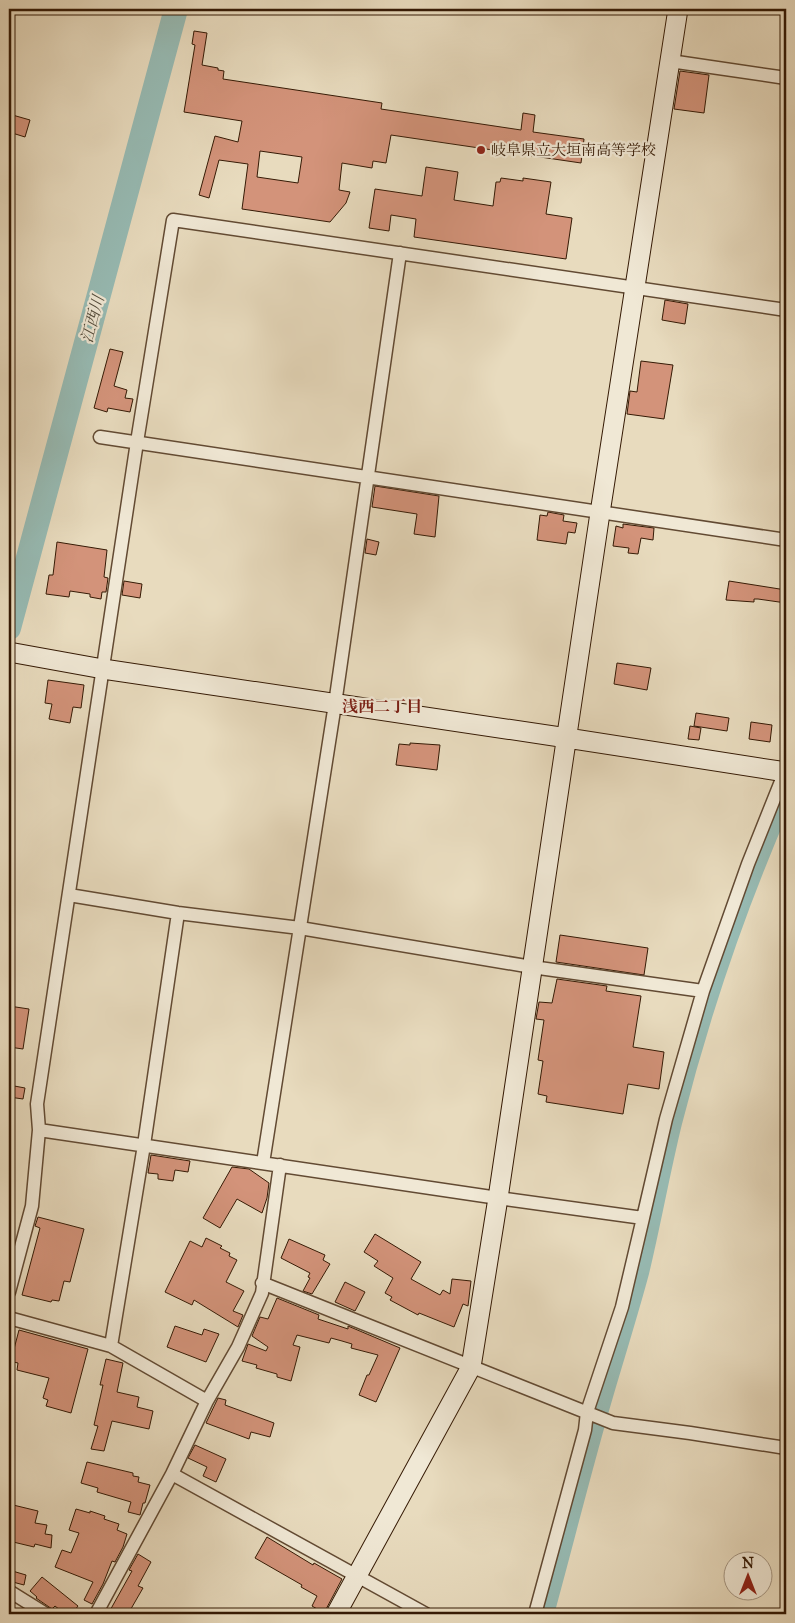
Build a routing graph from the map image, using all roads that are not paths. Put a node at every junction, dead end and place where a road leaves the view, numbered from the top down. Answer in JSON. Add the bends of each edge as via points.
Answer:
{"nodes":[{"id":1,"x":678,"y":9,"type":"edge"},
{"id":2,"x":670,"y":61,"type":"junction"},
{"id":3,"x":786,"y":78,"type":"edge"},
{"id":4,"x":400,"y":253,"type":"junction"},
{"id":5,"x":635,"y":288,"type":"junction"},
{"id":6,"x":786,"y":310,"type":"edge"},
{"id":7,"x":100,"y":437,"type":"dead end"},
{"id":8,"x":137,"y":442,"type":"junction"},
{"id":9,"x":368,"y":478,"type":"junction"},
{"id":10,"x":600,"y":513,"type":"junction"},
{"id":11,"x":786,"y":540,"type":"edge"},
{"id":12,"x":12,"y":652,"type":"edge"},
{"id":13,"x":103,"y":670,"type":"junction"},
{"id":14,"x":335,"y":704,"type":"junction"},
{"id":15,"x":567,"y":738,"type":"junction"},
{"id":16,"x":786,"y":771,"type":"edge"},
{"id":17,"x":69,"y":895,"type":"junction"},
{"id":18,"x":178,"y":913,"type":"junction"},
{"id":19,"x":300,"y":928,"type":"junction"},
{"id":20,"x":532,"y":967,"type":"junction"},
{"id":21,"x":703,"y":991,"type":"junction"},
{"id":22,"x":39,"y":1130,"type":"junction"},
{"id":23,"x":144,"y":1145,"type":"junction"},
{"id":24,"x":263,"y":1163,"type":"junction"},
{"id":25,"x":280,"y":1165,"type":"junction"},
{"id":26,"x":498,"y":1198,"type":"junction"},
{"id":27,"x":643,"y":1218,"type":"junction"},
{"id":28,"x":262,"y":1283,"type":"junction"},
{"id":29,"x":9,"y":1292,"type":"edge"},
{"id":30,"x":9,"y":1318,"type":"edge"},
{"id":31,"x":111,"y":1346,"type":"junction"},
{"id":32,"x":471,"y":1367,"type":"junction"},
{"id":33,"x":207,"y":1401,"type":"junction"},
{"id":34,"x":587,"y":1412,"type":"junction"},
{"id":35,"x":786,"y":1448,"type":"edge"},
{"id":36,"x":172,"y":1474,"type":"junction"},
{"id":37,"x":357,"y":1577,"type":"junction"},
{"id":38,"x":9,"y":1590,"type":"edge"},
{"id":39,"x":46,"y":1614,"type":"edge"},
{"id":40,"x":96,"y":1614,"type":"edge"},
{"id":41,"x":336,"y":1614,"type":"edge"},
{"id":42,"x":426,"y":1614,"type":"edge"},
{"id":43,"x":535,"y":1614,"type":"edge"}],
"edges":[{"from":1,"to":2,"type":"street"},
{"from":2,"to":3,"type":"street"},
{"from":2,"to":5,"type":"street"},
{"from":4,"to":5,"type":"street"},
{"from":4,"to":8,"type":"street","via":[[173,220]]},
{"from":4,"to":9,"type":"street"},
{"from":5,"to":6,"type":"street"},
{"from":5,"to":10,"type":"street"},
{"from":7,"to":8,"type":"street"},
{"from":8,"to":9,"type":"street"},
{"from":8,"to":13,"type":"street"},
{"from":9,"to":10,"type":"street"},
{"from":9,"to":14,"type":"street"},
{"from":10,"to":11,"type":"street"},
{"from":10,"to":15,"type":"street"},
{"from":12,"to":13,"type":"street"},
{"from":13,"to":14,"type":"street"},
{"from":13,"to":17,"type":"street"},
{"from":14,"to":15,"type":"street"},
{"from":14,"to":19,"type":"street"},
{"from":15,"to":16,"type":"street"},
{"from":15,"to":20,"type":"street"},
{"from":16,"to":21,"type":"street","via":[[748,864]]},
{"from":17,"to":18,"type":"street"},
{"from":17,"to":22,"type":"street","via":[[37,1104]]},
{"from":18,"to":19,"type":"street"},
{"from":18,"to":23,"type":"street"},
{"from":19,"to":20,"type":"street"},
{"from":19,"to":24,"type":"street"},
{"from":20,"to":21,"type":"street"},
{"from":20,"to":26,"type":"street"},
{"from":21,"to":27,"type":"street","via":[[666,1118]]},
{"from":22,"to":23,"type":"street"},
{"from":22,"to":29,"type":"street","via":[[32,1206]]},
{"from":23,"to":24,"type":"street"},
{"from":23,"to":31,"type":"street"},
{"from":24,"to":25,"type":"street"},
{"from":25,"to":26,"type":"street"},
{"from":25,"to":28,"type":"street"},
{"from":26,"to":27,"type":"street"},
{"from":26,"to":32,"type":"street"},
{"from":27,"to":34,"type":"street","via":[[622,1307]]},
{"from":28,"to":32,"type":"street"},
{"from":28,"to":33,"type":"street","via":[[262,1293],[238,1347]]},
{"from":30,"to":31,"type":"street"},
{"from":31,"to":33,"type":"street"},
{"from":32,"to":34,"type":"street"},
{"from":32,"to":37,"type":"street"},
{"from":33,"to":36,"type":"street"},
{"from":34,"to":35,"type":"street","via":[[613,1423]]},
{"from":34,"to":43,"type":"street","via":[[585,1430]]},
{"from":36,"to":37,"type":"street"},
{"from":36,"to":40,"type":"street"},
{"from":37,"to":41,"type":"street"},
{"from":37,"to":42,"type":"street"},
{"from":38,"to":39,"type":"street"}]}
